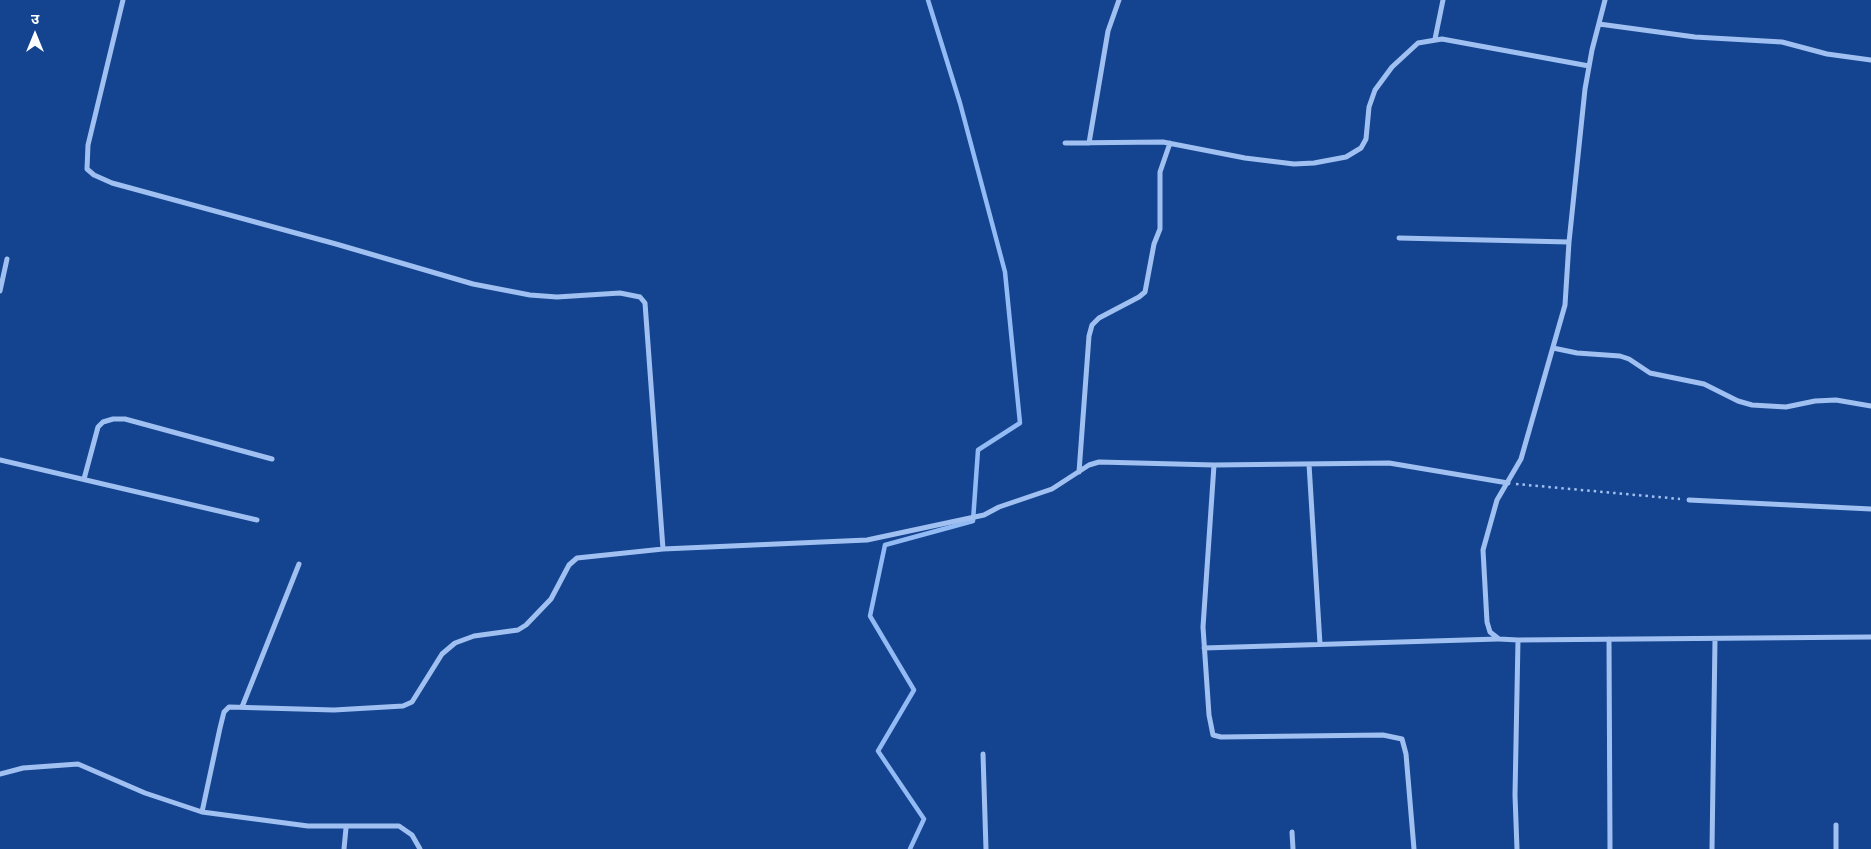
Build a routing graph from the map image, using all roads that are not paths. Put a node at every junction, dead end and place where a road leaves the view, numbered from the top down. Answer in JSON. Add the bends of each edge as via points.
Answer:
{"nodes":[{"id":1,"x":123,"y":0,"type":"edge"},
{"id":2,"x":1119,"y":0,"type":"edge"},
{"id":3,"x":1443,"y":0,"type":"edge"},
{"id":4,"x":1605,"y":0,"type":"edge"},
{"id":5,"x":1599,"y":24,"type":"junction"},
{"id":6,"x":1435,"y":39,"type":"junction"},
{"id":7,"x":1871,"y":60,"type":"edge"},
{"id":8,"x":1589,"y":66,"type":"junction"},
{"id":9,"x":1065,"y":143,"type":"dead end"},
{"id":10,"x":1089,"y":143,"type":"junction"},
{"id":11,"x":1170,"y":143,"type":"junction"},
{"id":12,"x":1399,"y":238,"type":"dead end"},
{"id":13,"x":1568,"y":242,"type":"junction"},
{"id":14,"x":7,"y":258,"type":"dead end"},
{"id":15,"x":0,"y":291,"type":"edge"},
{"id":16,"x":1553,"y":348,"type":"junction"},
{"id":17,"x":1871,"y":406,"type":"edge"},
{"id":18,"x":272,"y":459,"type":"dead end"},
{"id":19,"x":0,"y":460,"type":"edge"},
{"id":20,"x":1309,"y":464,"type":"junction"},
{"id":21,"x":1214,"y":465,"type":"junction"},
{"id":22,"x":1079,"y":472,"type":"junction"},
{"id":23,"x":84,"y":479,"type":"junction"},
{"id":24,"x":1508,"y":482,"type":"junction"},
{"id":25,"x":1689,"y":500,"type":"road end"},
{"id":26,"x":1871,"y":509,"type":"edge"},
{"id":27,"x":257,"y":520,"type":"dead end"},
{"id":28,"x":663,"y":549,"type":"junction"},
{"id":29,"x":299,"y":564,"type":"dead end"},
{"id":30,"x":1871,"y":637,"type":"edge"},
{"id":31,"x":1715,"y":639,"type":"junction"},
{"id":32,"x":1499,"y":640,"type":"junction"},
{"id":33,"x":1518,"y":640,"type":"junction"},
{"id":34,"x":1609,"y":640,"type":"junction"},
{"id":35,"x":1320,"y":644,"type":"junction"},
{"id":36,"x":1204,"y":648,"type":"junction"},
{"id":37,"x":242,"y":707,"type":"junction"},
{"id":38,"x":983,"y":754,"type":"dead end"},
{"id":39,"x":0,"y":774,"type":"edge"},
{"id":40,"x":202,"y":812,"type":"junction"},
{"id":41,"x":1836,"y":825,"type":"dead end"},
{"id":42,"x":346,"y":828,"type":"junction"},
{"id":43,"x":1292,"y":832,"type":"dead end"},
{"id":44,"x":344,"y":849,"type":"edge"},
{"id":45,"x":420,"y":849,"type":"edge"},
{"id":46,"x":986,"y":849,"type":"edge"},
{"id":47,"x":1294,"y":849,"type":"edge"},
{"id":48,"x":1414,"y":849,"type":"edge"},
{"id":49,"x":1517,"y":849,"type":"edge"},
{"id":50,"x":1610,"y":849,"type":"edge"},
{"id":51,"x":1712,"y":849,"type":"edge"},
{"id":52,"x":1836,"y":849,"type":"edge"}],
"edges":[{"from":1,"to":28,"type":"street","via":[[88,145],[87,169],[94,175],[112,183],[473,284],[530,295],[557,297],[620,293],[640,297],[645,303]]},
{"from":2,"to":10,"type":"street","via":[[1108,31]]},
{"from":3,"to":6,"type":"street"},
{"from":4,"to":5,"type":"street"},
{"from":5,"to":7,"type":"street","via":[[1695,37],[1782,42],[1827,54]]},
{"from":5,"to":8,"type":"street"},
{"from":6,"to":8,"type":"street"},
{"from":6,"to":11,"type":"street","via":[[1410,48],[1381,82],[1369,107],[1366,139],[1355,153],[1294,164]]},
{"from":8,"to":13,"type":"street"},
{"from":9,"to":10,"type":"street"},
{"from":10,"to":11,"type":"street"},
{"from":11,"to":22,"type":"street","via":[[1160,172],[1160,229],[1145,292],[1099,318],[1090,330]]},
{"from":12,"to":13,"type":"street"},
{"from":13,"to":16,"type":"street","via":[[1565,305]]},
{"from":14,"to":15,"type":"street"},
{"from":16,"to":17,"type":"street","via":[[1620,356],[1650,373],[1704,384],[1752,405],[1786,407],[1836,400]]},
{"from":16,"to":24,"type":"street","via":[[1521,459]]},
{"from":18,"to":23,"type":"street","via":[[126,419],[113,419],[98,427]]},
{"from":19,"to":23,"type":"street"},
{"from":20,"to":21,"type":"street"},
{"from":20,"to":24,"type":"street","via":[[1389,463]]},
{"from":20,"to":35,"type":"street"},
{"from":21,"to":22,"type":"street","via":[[1099,462]]},
{"from":21,"to":36,"type":"street","via":[[1202,627]]},
{"from":22,"to":28,"type":"street","via":[[1052,489],[984,515],[867,540]]},
{"from":23,"to":27,"type":"street"},
{"from":24,"to":32,"type":"street","via":[[1492,513],[1483,550],[1487,622],[1490,632]]},
{"from":25,"to":26,"type":"street"},
{"from":28,"to":37,"type":"street","via":[[577,558],[569,565],[550,599],[526,625],[518,630],[474,636],[455,643],[442,654],[412,702],[403,706],[289,710]]},
{"from":29,"to":37,"type":"street"},
{"from":30,"to":31,"type":"street"},
{"from":31,"to":34,"type":"street"},
{"from":31,"to":51,"type":"street"},
{"from":32,"to":33,"type":"street"},
{"from":32,"to":35,"type":"street"},
{"from":33,"to":34,"type":"street"},
{"from":33,"to":49,"type":"street"},
{"from":34,"to":50,"type":"street"},
{"from":35,"to":36,"type":"street"},
{"from":36,"to":48,"type":"street","via":[[1208,715],[1213,735],[1221,738],[1383,736],[1402,739]]},
{"from":37,"to":40,"type":"street","via":[[229,708],[224,712]]},
{"from":38,"to":46,"type":"street"},
{"from":39,"to":40,"type":"street","via":[[23,768],[78,764],[145,793]]},
{"from":40,"to":42,"type":"street"},
{"from":41,"to":52,"type":"street"},
{"from":42,"to":44,"type":"street"},
{"from":42,"to":45,"type":"street","via":[[399,826],[412,835]]},
{"from":43,"to":47,"type":"street"}]}
